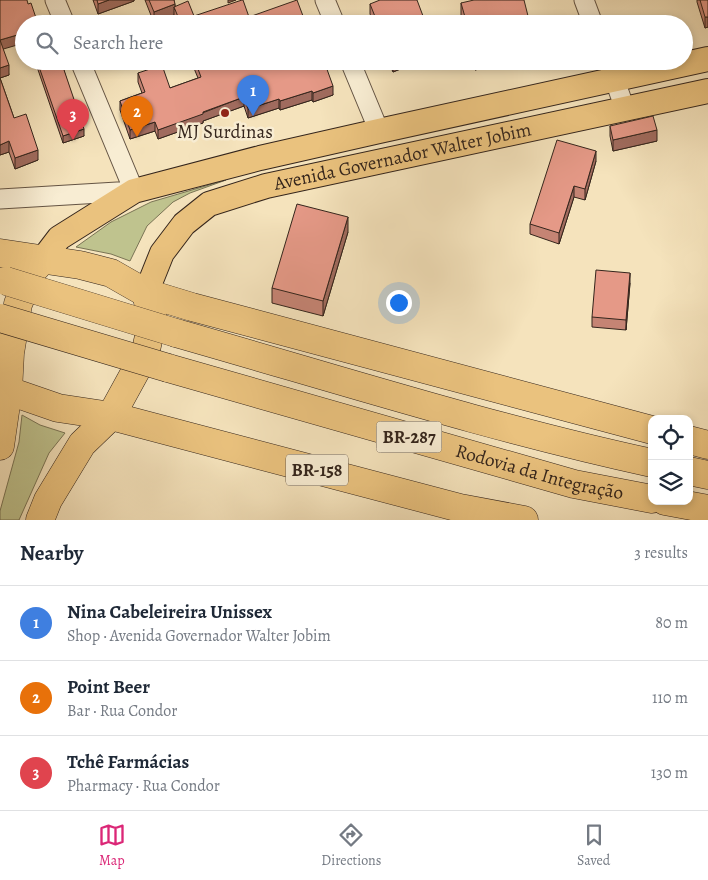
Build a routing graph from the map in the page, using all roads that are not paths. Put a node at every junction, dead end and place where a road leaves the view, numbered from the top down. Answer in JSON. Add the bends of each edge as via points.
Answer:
{"nodes":[{"id":1,"x":55,"y":0,"type":"edge"},
{"id":2,"x":325,"y":0,"type":"edge"},
{"id":3,"x":584,"y":0,"type":"edge"},
{"id":4,"x":61,"y":15,"type":"edge"},
{"id":5,"x":331,"y":15,"type":"edge"},
{"id":6,"x":590,"y":15,"type":"edge"},
{"id":7,"x":708,"y":59,"type":"edge"},
{"id":8,"x":693,"y":61,"type":"edge"},
{"id":9,"x":84,"y":70,"type":"edge"},
{"id":10,"x":354,"y":70,"type":"edge"},
{"id":11,"x":611,"y":70,"type":"edge"},
{"id":12,"x":708,"y":91,"type":"edge"},
{"id":13,"x":625,"y":108,"type":"junction"},
{"id":14,"x":379,"y":131,"type":"junction"},
{"id":15,"x":134,"y":191,"type":"junction"},
{"id":16,"x":0,"y":199,"type":"edge"},
{"id":17,"x":0,"y":253,"type":"edge"},
{"id":18,"x":43,"y":259,"type":"junction"},
{"id":19,"x":3,"y":280,"type":"edge"},
{"id":20,"x":146,"y":293,"type":"junction"},
{"id":21,"x":0,"y":318,"type":"edge"},
{"id":22,"x":4,"y":389,"type":"edge"},
{"id":23,"x":111,"y":416,"type":"junction"},
{"id":24,"x":648,"y":429,"type":"edge"},
{"id":25,"x":693,"y":441,"type":"edge"},
{"id":26,"x":708,"y":445,"type":"edge"},
{"id":27,"x":0,"y":446,"type":"edge"},
{"id":28,"x":648,"y":462,"type":"edge"},
{"id":29,"x":693,"y":472,"type":"edge"},
{"id":30,"x":708,"y":475,"type":"edge"},
{"id":31,"x":648,"y":498,"type":"edge"},
{"id":32,"x":684,"y":505,"type":"edge"},
{"id":33,"x":708,"y":510,"type":"edge"},
{"id":34,"x":458,"y":514,"type":"edge"},
{"id":35,"x":40,"y":520,"type":"edge"},
{"id":36,"x":524,"y":520,"type":"edge"}],
"edges":[{"from":1,"to":4,"type":"street"},
{"from":2,"to":5,"type":"street"},
{"from":3,"to":6,"type":"street"},
{"from":7,"to":8,"type":"main road","name":"Avenida Governador Walter Jobim"},
{"from":9,"to":15,"type":"street"},
{"from":10,"to":14,"type":"street"},
{"from":11,"to":13,"type":"street"},
{"from":11,"to":14,"type":"main road","name":"Avenida Governador Walter Jobim"},
{"from":12,"to":13,"type":"main road","name":"Avenida Governador Walter Jobim"},
{"from":13,"to":20,"type":"main road","name":"Avenida Governador Walter Jobim","via":[[266,186],[209,204],[184,224],[162,253]]},
{"from":14,"to":15,"type":"main road","name":"Avenida Governador Walter Jobim"},
{"from":15,"to":16,"type":"street","name":"Avenida Governador Walter Jobim"},
{"from":15,"to":18,"type":"main road","name":"Avenida Governador Walter Jobim","via":[[59,238]]},
{"from":17,"to":18,"type":"highway"},
{"from":18,"to":20,"type":"highway","via":[[111,272]]},
{"from":18,"to":22,"type":"highway","via":[[32,271],[18,304]]},
{"from":19,"to":28,"type":"highway","name":"Rodovia da Integração","number":"BR-287","bridge":true,"via":[[456,413]]},
{"from":20,"to":23,"type":"highway","via":[[153,319],[145,354]]},
{"from":20,"to":24,"type":"highway"},
{"from":21,"to":31,"type":"highway","name":"Rodovia da Integração","number":"BR-287","bridge":true,"via":[[574,484]]},
{"from":22,"to":23,"type":"highway","via":[[58,408]]},
{"from":22,"to":27,"type":"highway"},
{"from":23,"to":34,"type":"highway","number":"BR-158"},
{"from":23,"to":35,"type":"highway","via":[[82,444],[48,500]]},
{"from":25,"to":26,"type":"highway"},
{"from":29,"to":30,"type":"highway"},
{"from":32,"to":33,"type":"highway"},
{"from":34,"to":36,"type":"highway","number":"BR-158"}]}
